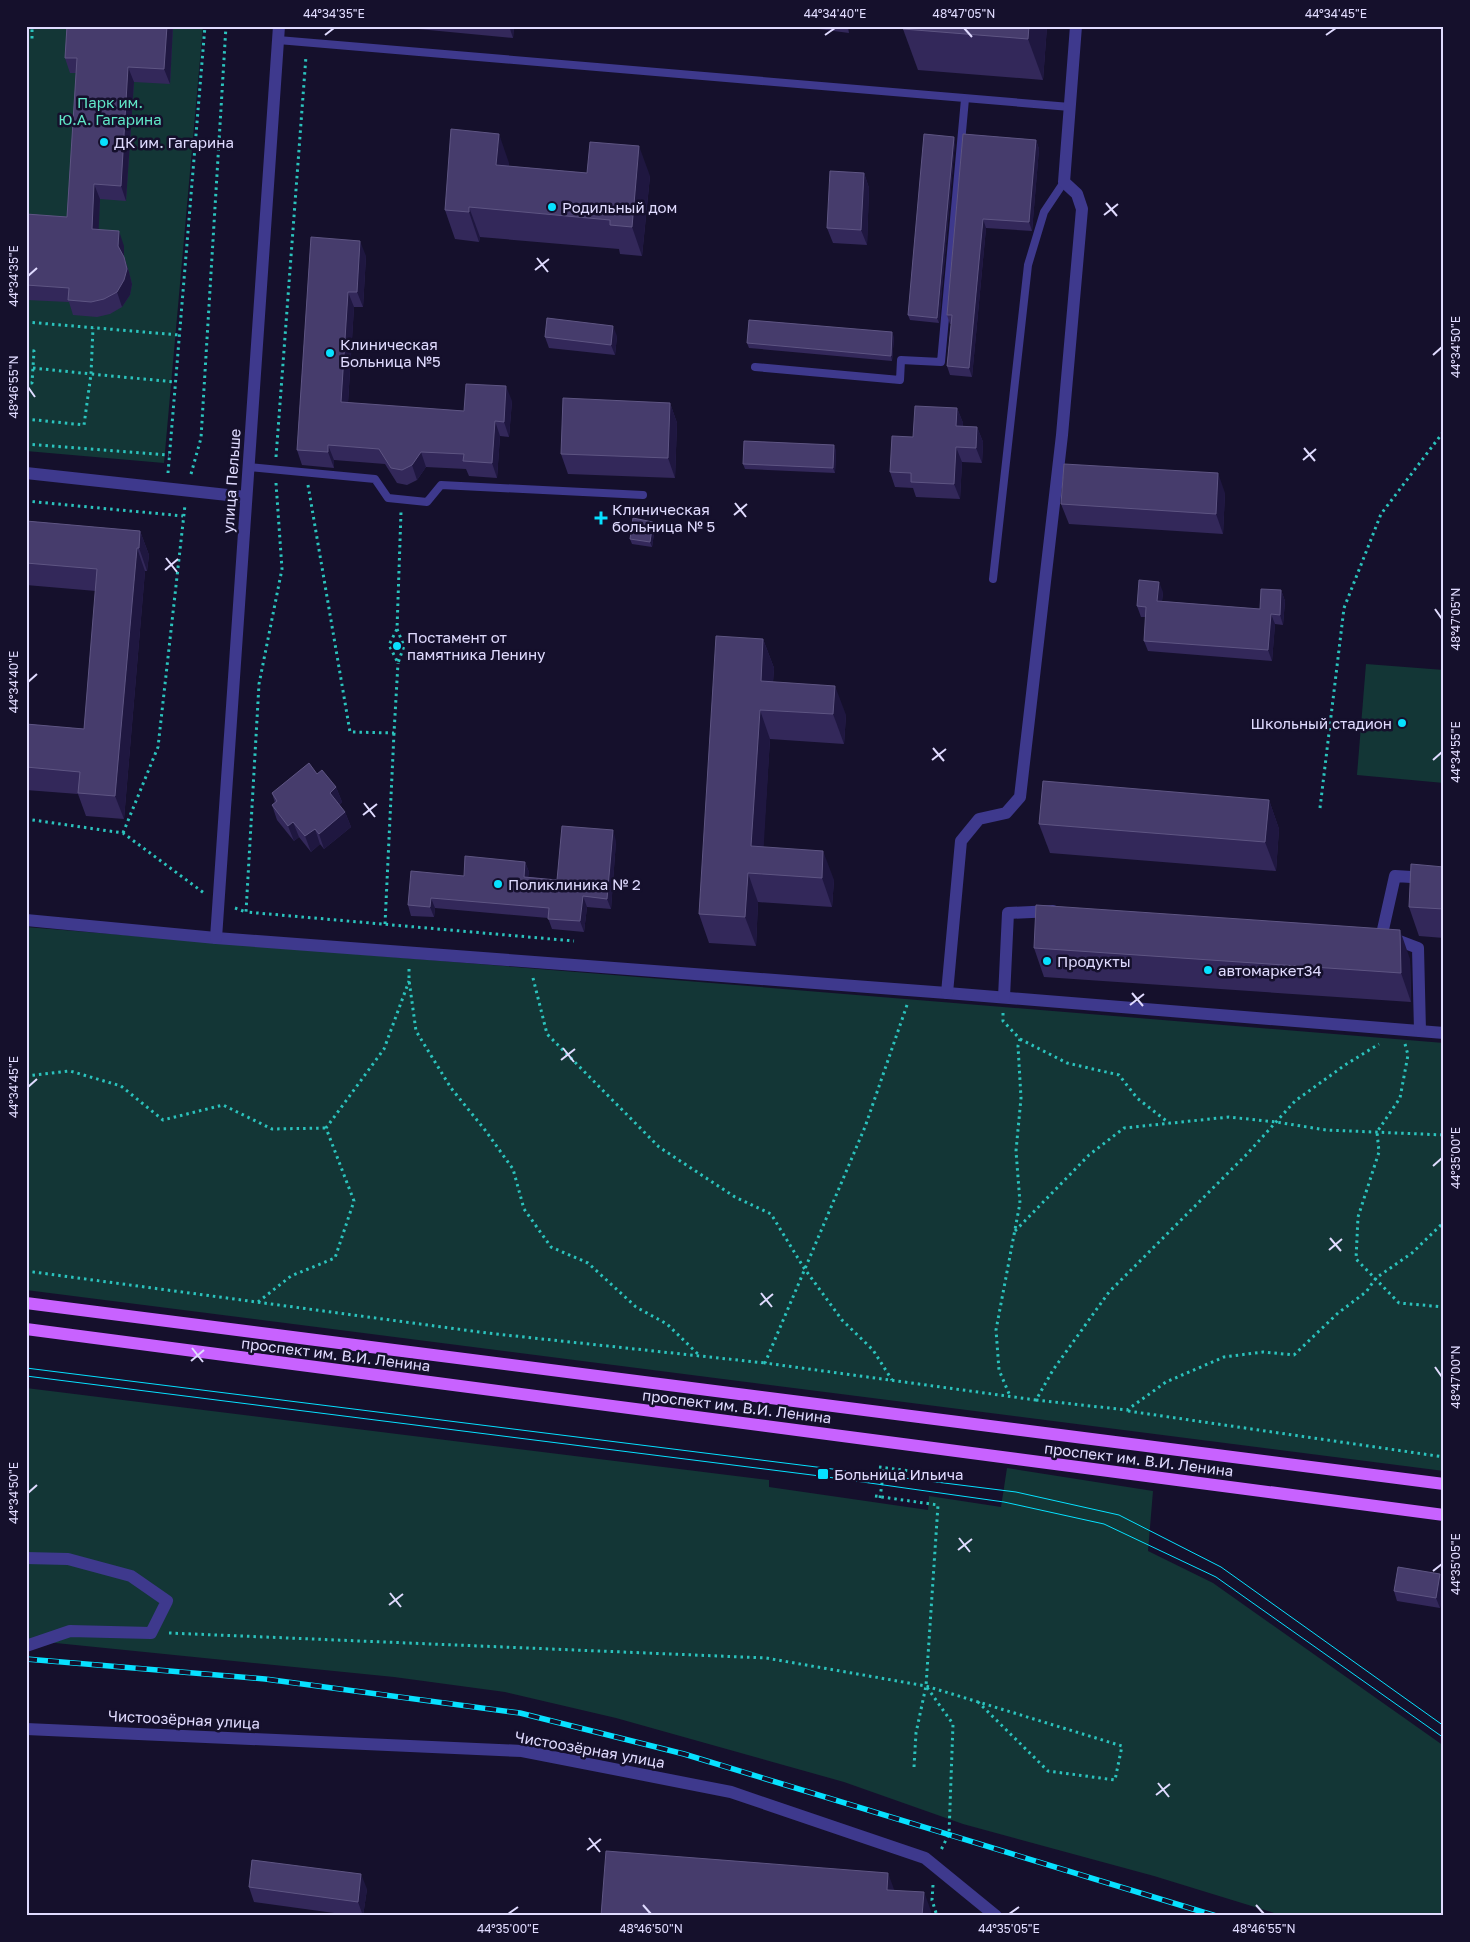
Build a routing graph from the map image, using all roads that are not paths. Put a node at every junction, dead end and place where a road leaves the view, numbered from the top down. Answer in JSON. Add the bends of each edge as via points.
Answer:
{"nodes":[{"id":1,"x":279,"y":26,"type":"edge"},
{"id":2,"x":1076,"y":26,"type":"edge"},
{"id":3,"x":278,"y":40,"type":"junction"},
{"id":4,"x":965,"y":99,"type":"junction"},
{"id":5,"x":1070,"y":107,"type":"junction"},
{"id":6,"x":1064,"y":182,"type":"junction"},
{"id":7,"x":755,"y":367,"type":"dead end"},
{"id":8,"x":248,"y":467,"type":"junction"},
{"id":9,"x":26,"y":473,"type":"edge"},
{"id":10,"x":643,"y":495,"type":"dead end"},
{"id":11,"x":246,"y":497,"type":"junction"},
{"id":12,"x":993,"y":579,"type":"dead end"},
{"id":13,"x":1444,"y":880,"type":"edge"},
{"id":14,"x":1065,"y":910,"type":"edge"},
{"id":15,"x":26,"y":920,"type":"edge"},
{"id":16,"x":216,"y":938,"type":"junction"},
{"id":17,"x":947,"y":993,"type":"junction"},
{"id":18,"x":1004,"y":997,"type":"junction"},
{"id":19,"x":1420,"y":1031,"type":"junction"},
{"id":20,"x":1444,"y":1033,"type":"edge"},
{"id":21,"x":26,"y":1303,"type":"edge"},
{"id":22,"x":26,"y":1330,"type":"edge"},
{"id":23,"x":1444,"y":1484,"type":"edge"},
{"id":24,"x":1444,"y":1515,"type":"edge"},
{"id":25,"x":26,"y":1558,"type":"edge"},
{"id":26,"x":26,"y":1646,"type":"edge"},
{"id":27,"x":26,"y":1728,"type":"edge"},
{"id":28,"x":996,"y":1916,"type":"edge"}],
"edges":[{"from":1,"to":3,"type":"street","name":"улица Пельше"},
{"from":2,"to":5,"type":"street"},
{"from":3,"to":4,"type":"lane"},
{"from":3,"to":8,"type":"street","name":"улица Пельше"},
{"from":4,"to":5,"type":"lane"},
{"from":4,"to":7,"type":"lane","via":[[941,362],[901,360],[900,380]]},
{"from":5,"to":6,"type":"street"},
{"from":6,"to":12,"type":"lane","via":[[1044,212],[1028,265]]},
{"from":6,"to":17,"type":"street","via":[[1077,194],[1082,209],[1061,445],[1020,797],[1006,813],[980,819],[961,841]]},
{"from":8,"to":10,"type":"lane","via":[[375,479],[388,498],[427,502],[441,486]]},
{"from":8,"to":11,"type":"street","name":"улица Пельше"},
{"from":9,"to":11,"type":"street"},
{"from":11,"to":16,"type":"street","name":"улица Пельше"},
{"from":13,"to":19,"type":"street","via":[[1395,876],[1377,934],[1418,948]]},
{"from":14,"to":18,"type":"street","via":[[1008,913]]},
{"from":15,"to":16,"type":"street"},
{"from":16,"to":17,"type":"street"},
{"from":17,"to":18,"type":"street"},
{"from":18,"to":19,"type":"street"},
{"from":19,"to":20,"type":"street"},
{"from":21,"to":23,"type":"main road","name":"проспект им. В.И. Ленина"},
{"from":22,"to":24,"type":"main road","name":"проспект им. В.И. Ленина"},
{"from":25,"to":26,"type":"street","via":[[68,1559],[131,1576],[167,1601],[151,1632],[70,1631]]},
{"from":27,"to":28,"type":"street","name":"Чистоозёрная улица","via":[[522,1751],[731,1792],[925,1858]]}]}
